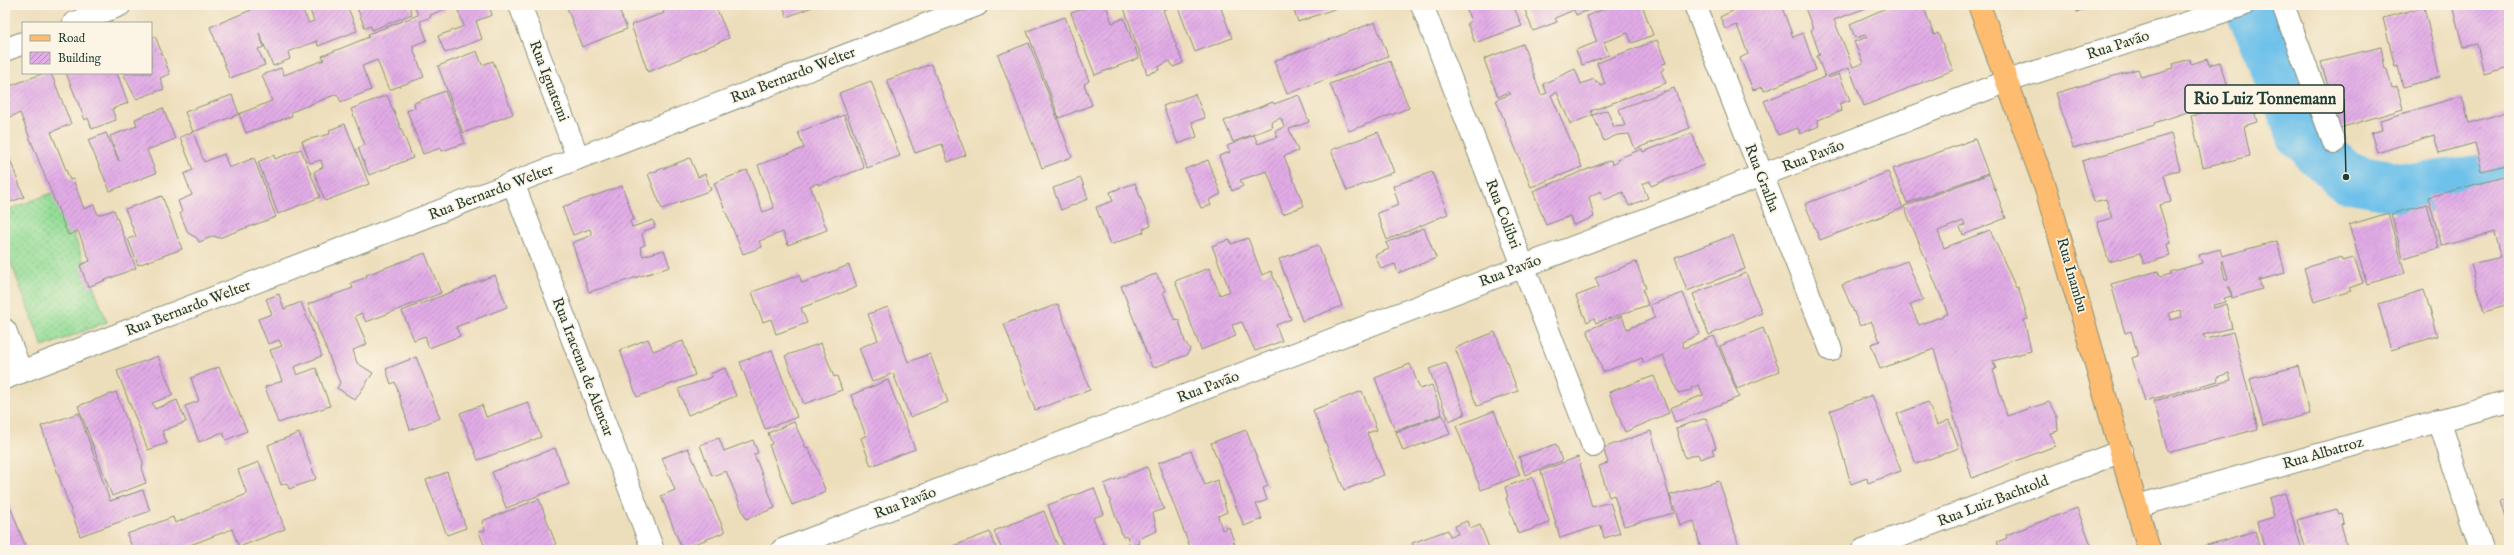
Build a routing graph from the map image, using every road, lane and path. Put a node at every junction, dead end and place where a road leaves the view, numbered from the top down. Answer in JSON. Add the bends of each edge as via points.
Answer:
{"nodes":[{"id":1,"x":120,"y":5,"type":"edge"},
{"id":2,"x":520,"y":5,"type":"edge"},
{"id":3,"x":977,"y":5,"type":"edge"},
{"id":4,"x":1422,"y":5,"type":"edge"},
{"id":5,"x":1695,"y":5,"type":"edge"},
{"id":6,"x":1979,"y":5,"type":"edge"},
{"id":7,"x":2283,"y":5,"type":"edge"},
{"id":8,"x":2221,"y":9,"type":"edge"},
{"id":9,"x":77,"y":22,"type":"edge"},
{"id":10,"x":22,"y":43,"type":"edge"},
{"id":11,"x":5,"y":50,"type":"edge"},
{"id":12,"x":2008,"y":81,"type":"junction"},
{"id":13,"x":2334,"y":143,"type":"dead end"},
{"id":14,"x":578,"y":158,"type":"junction"},
{"id":15,"x":1762,"y":175,"type":"junction"},
{"id":16,"x":512,"y":183,"type":"junction"},
{"id":17,"x":1524,"y":266,"type":"junction"},
{"id":18,"x":5,"y":330,"type":"edge"},
{"id":19,"x":1830,"y":350,"type":"dead end"},
{"id":20,"x":13,"y":375,"type":"edge"},
{"id":21,"x":2509,"y":400,"type":"edge"},
{"id":22,"x":2439,"y":420,"type":"junction"},
{"id":23,"x":1593,"y":446,"type":"dead end"},
{"id":24,"x":2122,"y":451,"type":"junction"},
{"id":25,"x":2137,"y":506,"type":"junction"},
{"id":26,"x":653,"y":550,"type":"edge"},
{"id":27,"x":782,"y":550,"type":"edge"},
{"id":28,"x":1863,"y":550,"type":"edge"},
{"id":29,"x":2150,"y":550,"type":"edge"},
{"id":30,"x":2481,"y":550,"type":"edge"}],
"edges":[{"from":1,"to":9,"type":"street"},
{"from":2,"to":14,"type":"street","name":"Rua Iguatemi"},
{"from":3,"to":14,"type":"street","name":"Rua Bernardo Welter"},
{"from":4,"to":17,"type":"street","name":"Rua Colibri"},
{"from":5,"to":15,"type":"street","name":"Rua Gralha"},
{"from":6,"to":12,"type":"main road","name":"Rua Inambu"},
{"from":7,"to":13,"type":"street"},
{"from":8,"to":12,"type":"street","name":"Rua Pavão"},
{"from":10,"to":11,"type":"street"},
{"from":12,"to":15,"type":"street","name":"Rua Pavão"},
{"from":12,"to":24,"type":"main road","name":"Rua Inambu","via":[[2065,249]]},
{"from":14,"to":16,"type":"street","name":"Rua Bernardo Welter"},
{"from":15,"to":17,"type":"street","name":"Rua Pavão"},
{"from":15,"to":19,"type":"street","name":"Rua Gralha"},
{"from":16,"to":20,"type":"street","name":"Rua Bernardo Welter"},
{"from":16,"to":26,"type":"street","name":"Rua Iracema de Alencar"},
{"from":17,"to":23,"type":"street","name":"Rua Colibri"},
{"from":17,"to":27,"type":"street","name":"Rua Pavão"},
{"from":18,"to":20,"type":"street"},
{"from":21,"to":22,"type":"street","name":"Rua Albatroz"},
{"from":22,"to":25,"type":"street","name":"Rua Albatroz"},
{"from":22,"to":30,"type":"street"},
{"from":24,"to":25,"type":"main road","name":"Rua Inambu"},
{"from":24,"to":28,"type":"street","name":"Rua Luiz Bachtold"},
{"from":25,"to":29,"type":"main road","name":"Rua Inambu"}]}
